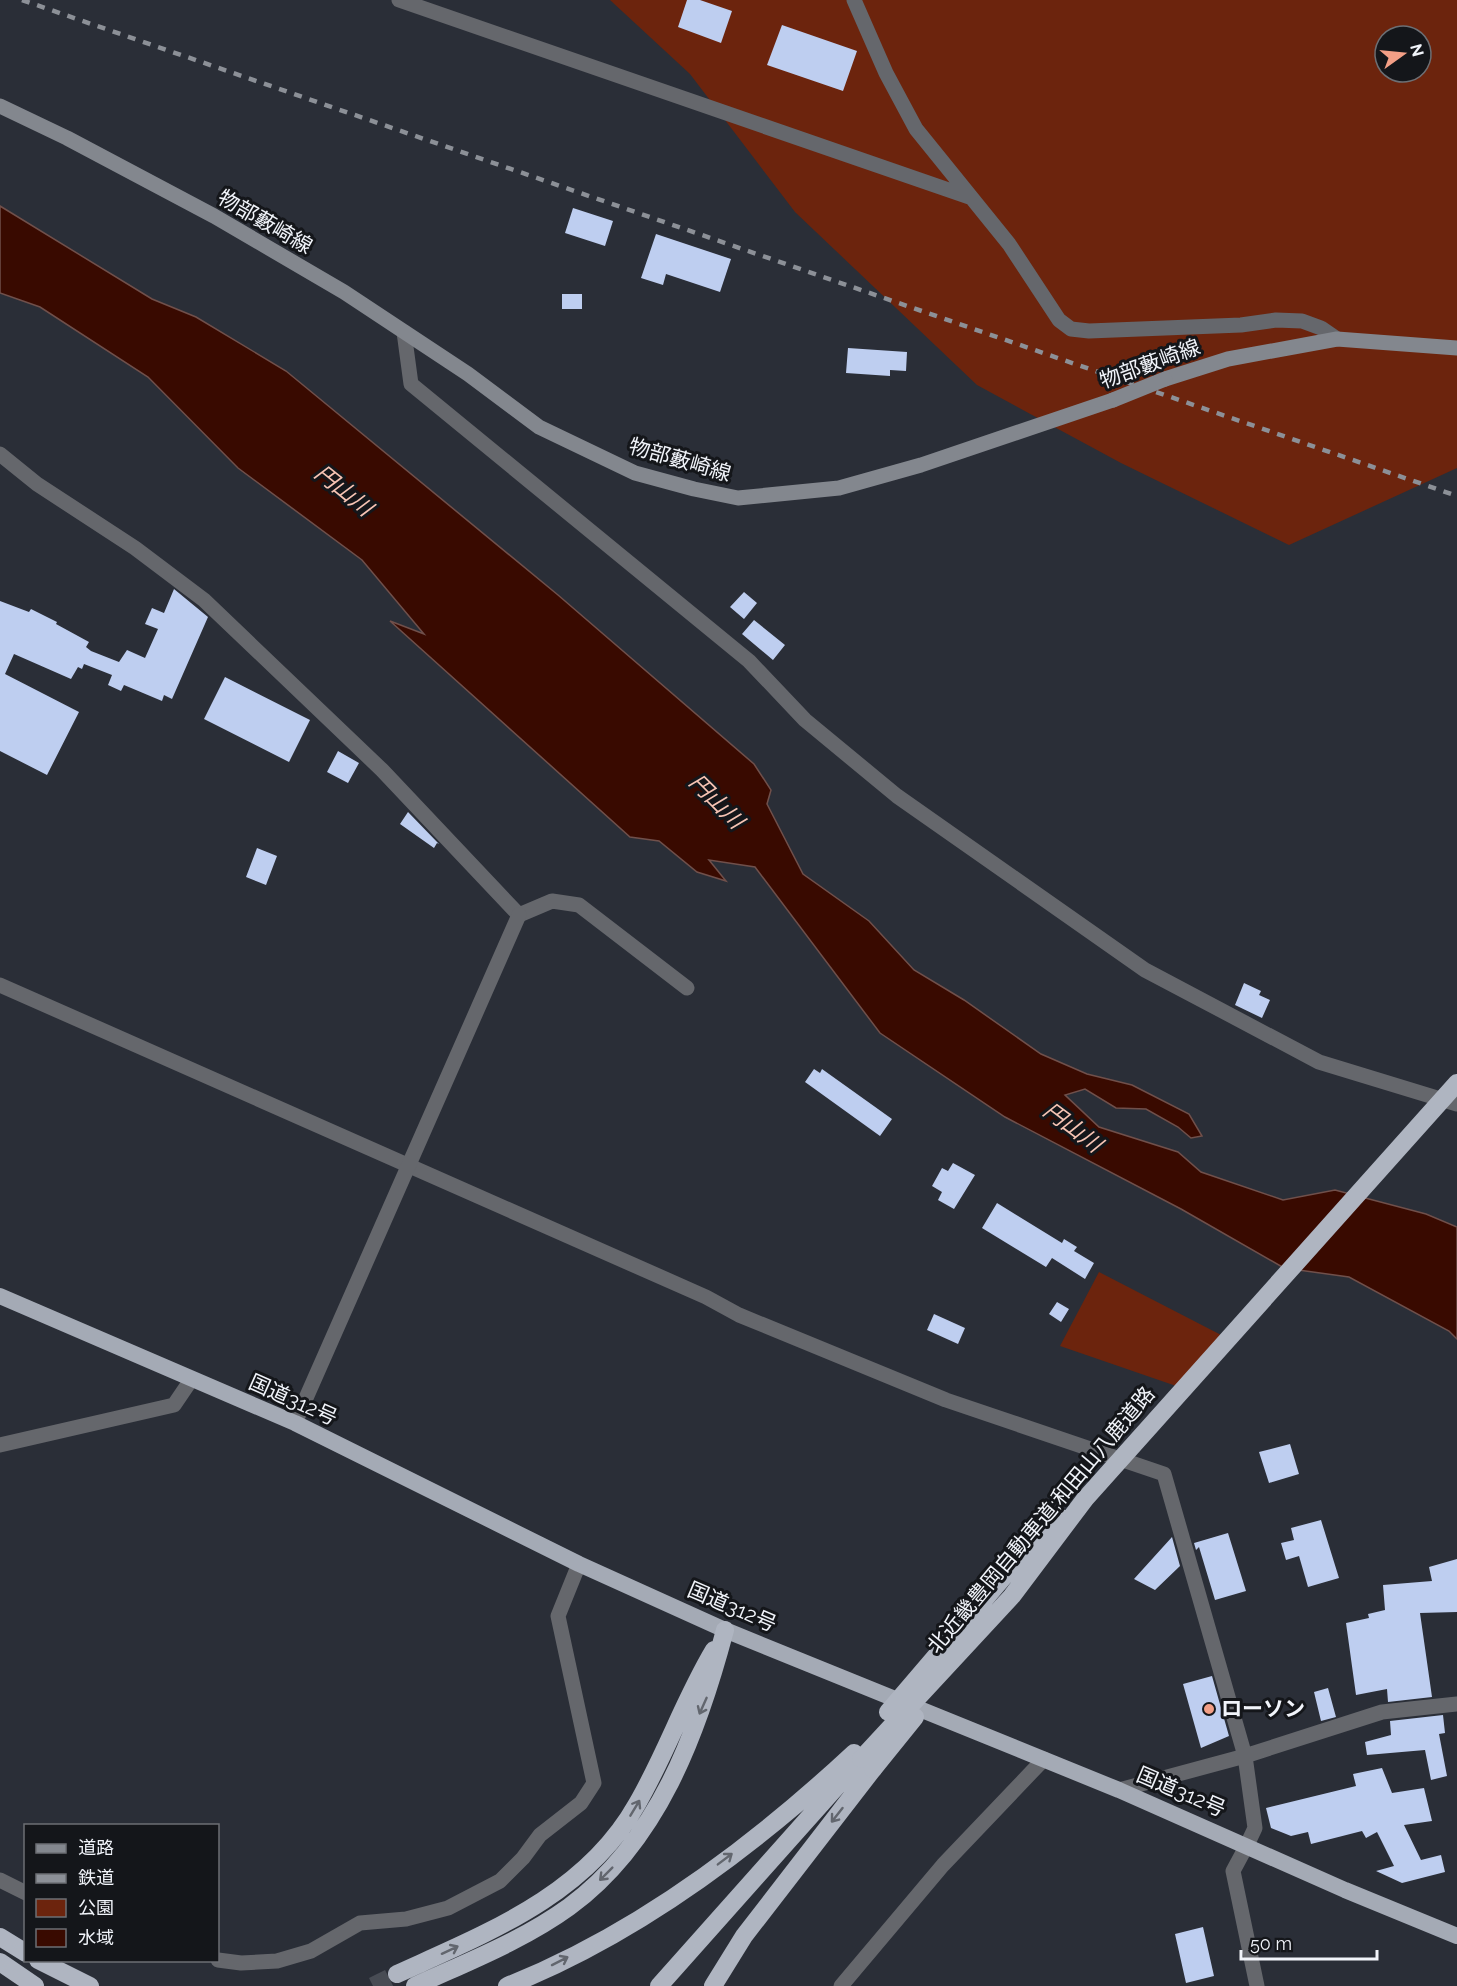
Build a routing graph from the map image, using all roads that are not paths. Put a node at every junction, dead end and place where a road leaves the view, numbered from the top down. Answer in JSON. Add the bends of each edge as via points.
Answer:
{"nodes":[{"id":1,"x":399,"y":0,"type":"edge"},
{"id":2,"x":854,"y":0,"type":"edge"},
{"id":3,"x":0,"y":106,"type":"edge"},
{"id":4,"x":969,"y":197,"type":"junction"},
{"id":5,"x":404,"y":332,"type":"junction"},
{"id":6,"x":1337,"y":339,"type":"junction"},
{"id":7,"x":1457,"y":348,"type":"edge"},
{"id":8,"x":0,"y":454,"type":"edge"},
{"id":9,"x":519,"y":915,"type":"junction"},
{"id":10,"x":0,"y":985,"type":"edge"},
{"id":11,"x":687,"y":988,"type":"dead end"},
{"id":12,"x":1457,"y":1083,"type":"edge"},
{"id":13,"x":1457,"y":1104,"type":"edge"},
{"id":14,"x":410,"y":1167,"type":"junction"},
{"id":15,"x":0,"y":1296,"type":"edge"},
{"id":16,"x":191,"y":1380,"type":"junction"},
{"id":17,"x":295,"y":1423,"type":"junction"},
{"id":18,"x":0,"y":1444,"type":"edge"},
{"id":19,"x":1084,"y":1498,"type":"junction"},
{"id":20,"x":579,"y":1564,"type":"junction"},
{"id":21,"x":726,"y":1630,"type":"junction"},
{"id":22,"x":1457,"y":1704,"type":"edge"},
{"id":23,"x":1245,"y":1756,"type":"junction"},
{"id":24,"x":1044,"y":1759,"type":"junction"},
{"id":25,"x":863,"y":1760,"type":"junction"},
{"id":26,"x":1119,"y":1790,"type":"junction"},
{"id":27,"x":1247,"y":1845,"type":"junction"},
{"id":28,"x":0,"y":1880,"type":"edge"},
{"id":29,"x":24,"y":1892,"type":"edge"},
{"id":30,"x":1457,"y":1936,"type":"edge"},
{"id":31,"x":0,"y":1937,"type":"edge"},
{"id":32,"x":24,"y":1952,"type":"edge"},
{"id":33,"x":219,"y":1960,"type":"edge"},
{"id":34,"x":0,"y":1962,"type":"edge"},
{"id":35,"x":42,"y":1962,"type":"edge"},
{"id":36,"x":397,"y":1974,"type":"tunnel mouth"},
{"id":37,"x":35,"y":1986,"type":"edge"},
{"id":38,"x":90,"y":1986,"type":"edge"},
{"id":39,"x":415,"y":1986,"type":"tunnel mouth"},
{"id":40,"x":507,"y":1986,"type":"edge"},
{"id":41,"x":659,"y":1986,"type":"edge"},
{"id":42,"x":714,"y":1986,"type":"edge"},
{"id":43,"x":841,"y":1986,"type":"edge"},
{"id":44,"x":1257,"y":1986,"type":"edge"}],
"edges":[{"from":1,"to":4,"type":"street"},
{"from":2,"to":4,"type":"street","via":[[916,129]]},
{"from":3,"to":5,"type":"main road","name":"物部藪崎線","via":[[214,216]]},
{"from":4,"to":6,"type":"street","via":[[1009,244],[1059,320],[1071,328],[1089,331],[1302,321]]},
{"from":5,"to":6,"type":"main road","name":"物部藪崎線","bridge":true,"via":[[539,427],[635,473],[738,498],[839,488],[921,465],[1228,359]]},
{"from":5,"to":13,"type":"street","via":[[411,384],[749,662],[806,720],[897,796],[1145,970],[1319,1062]]},
{"from":6,"to":7,"type":"main road","name":"物部藪崎線"},
{"from":8,"to":9,"type":"street","via":[[204,600],[382,770]]},
{"from":9,"to":11,"type":"street","via":[[552,901],[579,905]]},
{"from":9,"to":14,"type":"street"},
{"from":10,"to":14,"type":"street"},
{"from":12,"to":19,"type":"highway","name":"北近畿豊岡自動車道;和田山八鹿道路","bridge":true},
{"from":14,"to":17,"type":"street"},
{"from":14,"to":23,"type":"street","via":[[739,1315],[946,1400],[1164,1474]]},
{"from":15,"to":16,"type":"highway","name":"国道312号"},
{"from":16,"to":17,"type":"highway","name":"国道312号"},
{"from":16,"to":18,"type":"street","via":[[174,1405]]},
{"from":17,"to":20,"type":"highway","name":"国道312号"},
{"from":19,"to":25,"type":"highway","name":"北近畿豊岡自動車道;和田山八鹿道路","bridge":true,"via":[[1012,1596]]},
{"from":19,"to":25,"type":"highway","bridge":true,"via":[[1037,1538]]},
{"from":20,"to":21,"type":"highway","name":"国道312号"},
{"from":20,"to":33,"type":"street","via":[[558,1616],[594,1783],[581,1803],[540,1835],[524,1858],[500,1881],[448,1908],[406,1919],[360,1923],[310,1951],[277,1961]]},
{"from":21,"to":24,"type":"highway","name":"国道312号"},
{"from":36,"to":21,"type":"highway","one_way":true,"via":[[529,1910],[591,1864],[637,1805],[691,1688]]},
{"from":21,"to":39,"type":"highway","one_way":true,"via":[[707,1697],[667,1788],[626,1852],[590,1889],[543,1923],[489,1953]]},
{"from":22,"to":23,"type":"street","via":[[1382,1712]]},
{"from":23,"to":26,"type":"street"},
{"from":23,"to":27,"type":"street","via":[[1255,1828]]},
{"from":24,"to":26,"type":"highway","name":"国道312号"},
{"from":24,"to":43,"type":"street","via":[[943,1865]]},
{"from":40,"to":25,"type":"highway","one_way":true,"via":[[668,1900]]},
{"from":25,"to":41,"type":"highway"},
{"from":25,"to":42,"type":"highway","one_way":true},
{"from":26,"to":27,"type":"highway","name":"国道312号"},
{"from":27,"to":30,"type":"highway","name":"国道312号"},
{"from":27,"to":44,"type":"street","via":[[1233,1871]]},
{"from":28,"to":29,"type":"street"},
{"from":31,"to":32,"type":"highway"},
{"from":34,"to":37,"type":"highway"},
{"from":35,"to":38,"type":"highway"}]}
